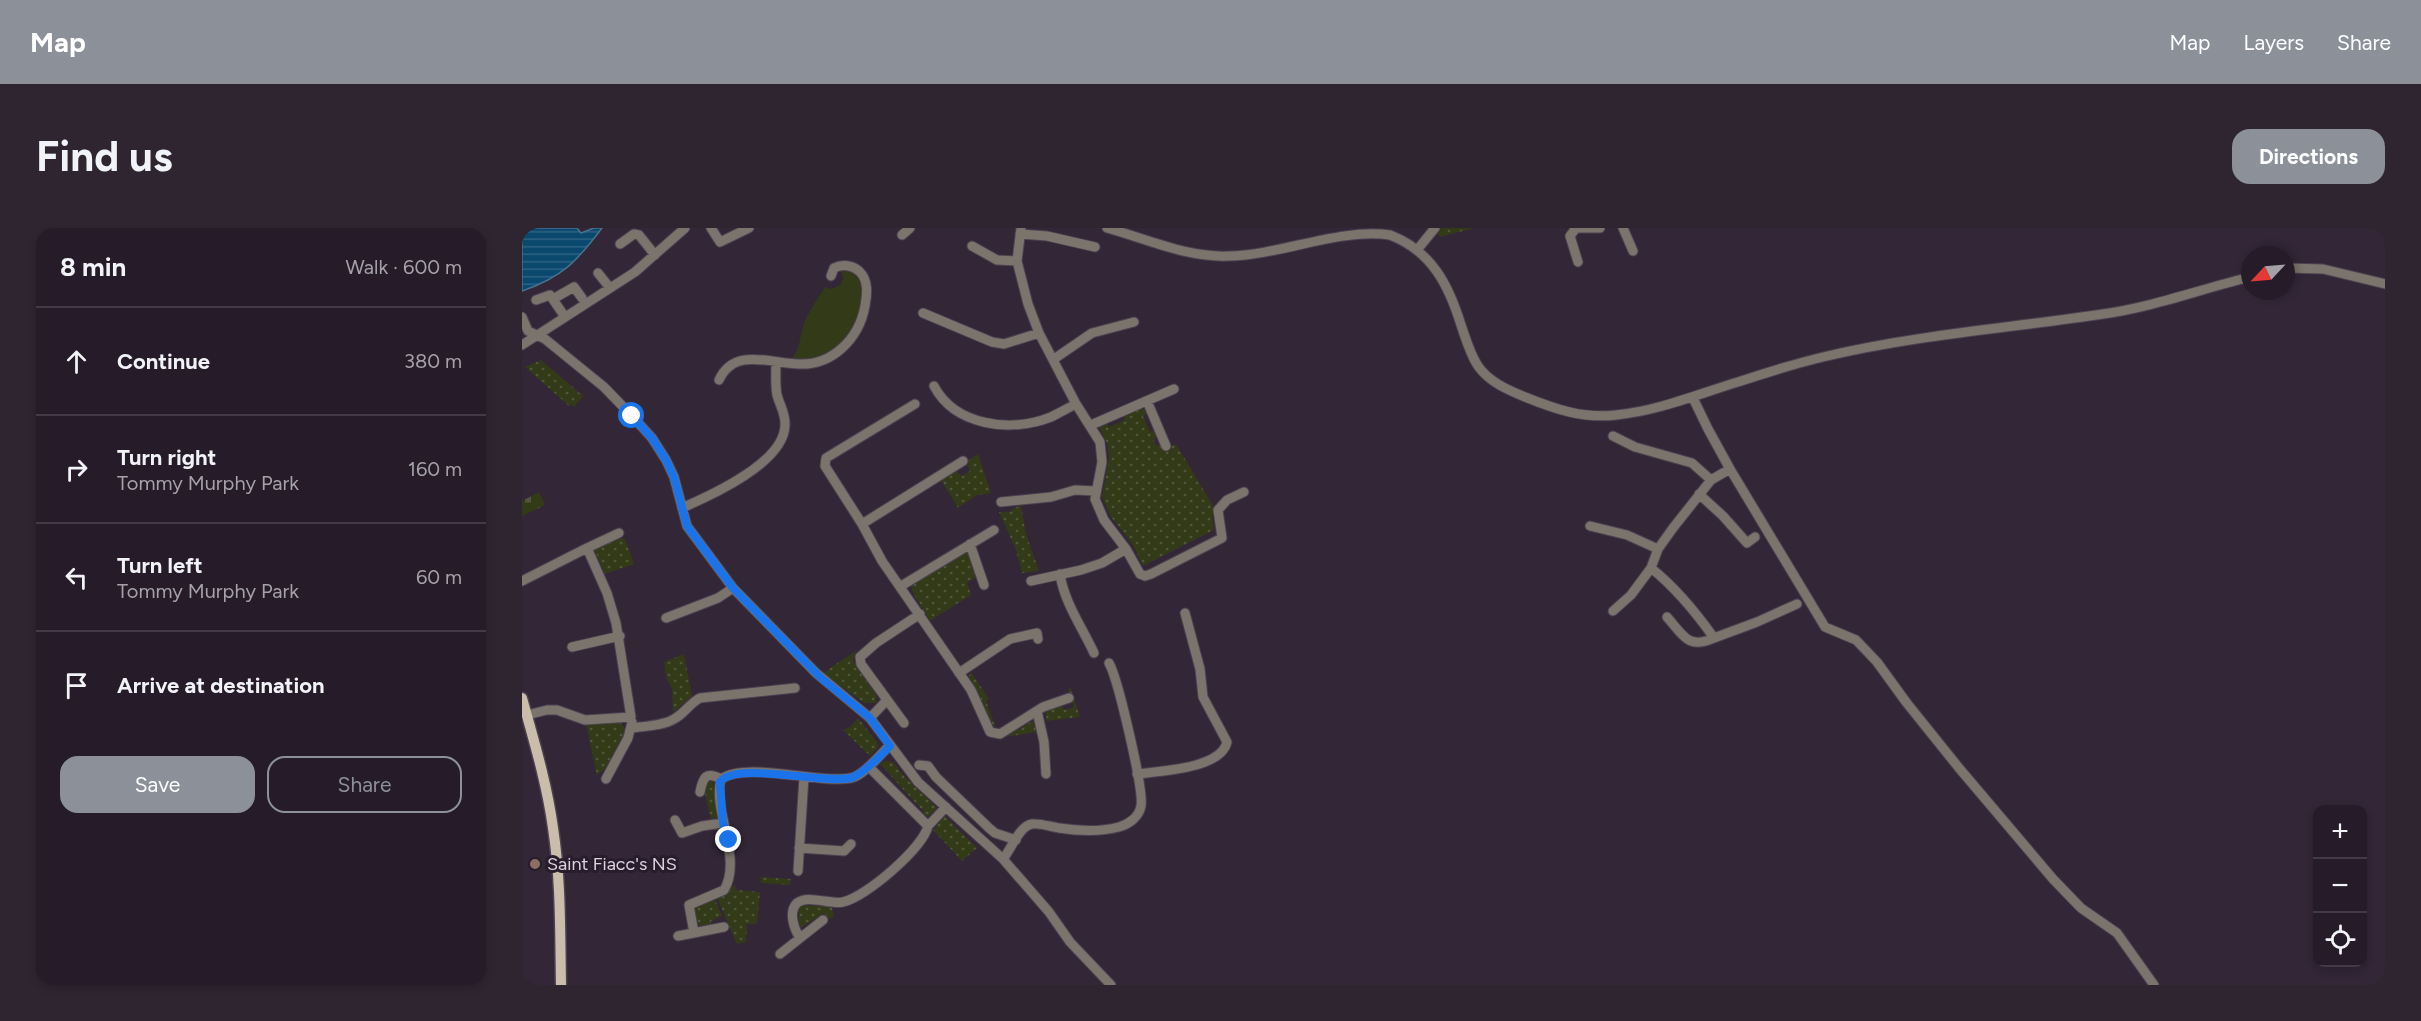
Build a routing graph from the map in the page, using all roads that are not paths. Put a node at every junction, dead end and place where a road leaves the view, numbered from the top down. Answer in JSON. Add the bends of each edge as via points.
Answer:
{"nodes":[{"id":1,"x":685,"y":228,"type":"edge"},
{"id":2,"x":711,"y":228,"type":"edge"},
{"id":3,"x":748,"y":228,"type":"edge"},
{"id":4,"x":910,"y":228,"type":"edge"},
{"id":5,"x":1107,"y":228,"type":"edge"},
{"id":6,"x":1435,"y":228,"type":"edge"},
{"id":7,"x":1578,"y":228,"type":"edge"},
{"id":8,"x":1600,"y":228,"type":"edge"},
{"id":9,"x":1623,"y":228,"type":"edge"},
{"id":10,"x":1021,"y":231,"type":"edge"},
{"id":11,"x":902,"y":235,"type":"dead end"},
{"id":12,"x":620,"y":244,"type":"dead end"},
{"id":13,"x":972,"y":246,"type":"dead end"},
{"id":14,"x":1095,"y":247,"type":"dead end"},
{"id":15,"x":1416,"y":250,"type":"junction"},
{"id":16,"x":1633,"y":251,"type":"dead end"},
{"id":17,"x":656,"y":255,"type":"junction"},
{"id":18,"x":1017,"y":261,"type":"junction"},
{"id":19,"x":1578,"y":262,"type":"dead end"},
{"id":20,"x":2295,"y":268,"type":"edge"},
{"id":21,"x":598,"y":273,"type":"dead end"},
{"id":22,"x":831,"y":276,"type":"dead end"},
{"id":23,"x":2241,"y":279,"type":"edge"},
{"id":24,"x":2385,"y":284,"type":"edge"},
{"id":25,"x":610,"y":288,"type":"junction"},
{"id":26,"x":582,"y":298,"type":"dead end"},
{"id":27,"x":553,"y":299,"type":"junction"},
{"id":28,"x":536,"y":300,"type":"dead end"},
{"id":29,"x":923,"y":313,"type":"dead end"},
{"id":30,"x":522,"y":316,"type":"edge"},
{"id":31,"x":565,"y":317,"type":"junction"},
{"id":32,"x":1134,"y":322,"type":"dead end"},
{"id":33,"x":1039,"y":333,"type":"junction"},
{"id":34,"x":537,"y":335,"type":"junction"},
{"id":35,"x":522,"y":345,"type":"edge"},
{"id":36,"x":1054,"y":359,"type":"junction"},
{"id":37,"x":776,"y":362,"type":"junction"},
{"id":38,"x":719,"y":380,"type":"dead end"},
{"id":39,"x":934,"y":386,"type":"dead end"},
{"id":40,"x":1174,"y":389,"type":"dead end"},
{"id":41,"x":1693,"y":398,"type":"junction"},
{"id":42,"x":1146,"y":401,"type":"junction"},
{"id":43,"x":915,"y":404,"type":"dead end"},
{"id":44,"x":1076,"y":404,"type":"junction"},
{"id":45,"x":1091,"y":425,"type":"junction"},
{"id":46,"x":1613,"y":436,"type":"dead end"},
{"id":47,"x":1166,"y":446,"type":"dead end"},
{"id":48,"x":963,"y":461,"type":"dead end"},
{"id":49,"x":1730,"y":469,"type":"junction"},
{"id":50,"x":1711,"y":480,"type":"junction"},
{"id":51,"x":1095,"y":491,"type":"junction"},
{"id":52,"x":1244,"y":492,"type":"dead end"},
{"id":53,"x":1699,"y":494,"type":"junction"},
{"id":54,"x":1001,"y":502,"type":"dead end"},
{"id":55,"x":682,"y":508,"type":"junction"},
{"id":56,"x":862,"y":524,"type":"junction"},
{"id":57,"x":1590,"y":526,"type":"dead end"},
{"id":58,"x":994,"y":530,"type":"dead end"},
{"id":59,"x":619,"y":533,"type":"dead end"},
{"id":60,"x":1755,"y":537,"type":"dead end"},
{"id":61,"x":970,"y":544,"type":"junction"},
{"id":62,"x":587,"y":548,"type":"junction"},
{"id":63,"x":1126,"y":549,"type":"junction"},
{"id":64,"x":1658,"y":549,"type":"junction"},
{"id":65,"x":1651,"y":567,"type":"junction"},
{"id":66,"x":1060,"y":574,"type":"junction"},
{"id":67,"x":522,"y":581,"type":"edge"},
{"id":68,"x":1030,"y":581,"type":"dead end"},
{"id":69,"x":984,"y":585,"type":"dead end"},
{"id":70,"x":901,"y":586,"type":"junction"},
{"id":71,"x":733,"y":588,"type":"junction"},
{"id":72,"x":1797,"y":604,"type":"dead end"},
{"id":73,"x":1613,"y":611,"type":"dead end"},
{"id":74,"x":1185,"y":613,"type":"dead end"},
{"id":75,"x":920,"y":614,"type":"junction"},
{"id":76,"x":1667,"y":617,"type":"dead end"},
{"id":77,"x":666,"y":618,"type":"dead end"},
{"id":78,"x":620,"y":636,"type":"junction"},
{"id":79,"x":1714,"y":638,"type":"junction"},
{"id":80,"x":1038,"y":639,"type":"dead end"},
{"id":81,"x":572,"y":647,"type":"dead end"},
{"id":82,"x":1094,"y":653,"type":"dead end"},
{"id":83,"x":1109,"y":663,"type":"dead end"},
{"id":84,"x":959,"y":672,"type":"junction"},
{"id":85,"x":795,"y":688,"type":"dead end"},
{"id":86,"x":522,"y":698,"type":"edge"},
{"id":87,"x":1069,"y":698,"type":"dead end"},
{"id":88,"x":887,"y":700,"type":"junction"},
{"id":89,"x":1037,"y":711,"type":"junction"},
{"id":90,"x":527,"y":715,"type":"junction"},
{"id":91,"x":631,"y":717,"type":"junction"},
{"id":92,"x":870,"y":718,"type":"junction"},
{"id":93,"x":903,"y":723,"type":"dead end"},
{"id":94,"x":632,"y":728,"type":"junction"},
{"id":95,"x":890,"y":746,"type":"junction"},
{"id":96,"x":919,"y":765,"type":"dead end"},
{"id":97,"x":873,"y":771,"type":"dead end"},
{"id":98,"x":1046,"y":774,"type":"dead end"},
{"id":99,"x":1137,"y":774,"type":"junction"},
{"id":100,"x":804,"y":777,"type":"junction"},
{"id":101,"x":606,"y":779,"type":"dead end"},
{"id":102,"x":721,"y":779,"type":"junction"},
{"id":103,"x":700,"y":792,"type":"dead end"},
{"id":104,"x":946,"y":807,"type":"junction"},
{"id":105,"x":675,"y":820,"type":"dead end"},
{"id":106,"x":723,"y":823,"type":"junction"},
{"id":107,"x":928,"y":826,"type":"junction"},
{"id":108,"x":1016,"y":840,"type":"junction"},
{"id":109,"x":851,"y":844,"type":"dead end"},
{"id":110,"x":800,"y":848,"type":"junction"},
{"id":111,"x":1003,"y":859,"type":"junction"},
{"id":112,"x":798,"y":871,"type":"dead end"},
{"id":113,"x":823,"y":920,"type":"dead end"},
{"id":114,"x":724,"y":927,"type":"dead end"},
{"id":115,"x":694,"y":933,"type":"junction"},
{"id":116,"x":678,"y":936,"type":"dead end"},
{"id":117,"x":800,"y":938,"type":"junction"},
{"id":118,"x":780,"y":954,"type":"dead end"},
{"id":119,"x":561,"y":985,"type":"edge"},
{"id":120,"x":1111,"y":985,"type":"edge"},
{"id":121,"x":2154,"y":985,"type":"edge"}],
"edges":[{"from":1,"to":17,"type":"street"},
{"from":2,"to":3,"type":"street","via":[[720,242]]},
{"from":4,"to":11,"type":"street"},
{"from":5,"to":15,"type":"street","via":[[1204,256],[1241,256],[1315,236],[1356,231],[1390,235]]},
{"from":6,"to":15,"type":"street"},
{"from":7,"to":8,"type":"street"},
{"from":7,"to":19,"type":"street","via":[[1570,236]]},
{"from":9,"to":16,"type":"street"},
{"from":10,"to":14,"type":"street"},
{"from":10,"to":18,"type":"street"},
{"from":12,"to":17,"type":"street","via":[[634,234],[639,235]]},
{"from":13,"to":18,"type":"street","via":[[997,260]]},
{"from":15,"to":41,"type":"street","via":[[1445,282],[1479,367],[1498,385],[1583,416],[1618,415]]},
{"from":17,"to":25,"type":"street"},
{"from":18,"to":33,"type":"street"},
{"from":20,"to":24,"type":"street","via":[[2323,269]]},
{"from":21,"to":25,"type":"street"},
{"from":22,"to":37,"type":"street","via":[[834,268],[846,265],[865,278],[864,308],[856,333],[842,349],[817,362]]},
{"from":23,"to":41,"type":"street","via":[[2123,311],[1914,339],[1823,357]]},
{"from":25,"to":31,"type":"street"},
{"from":26,"to":27,"type":"street","via":[[574,287]]},
{"from":27,"to":28,"type":"street","via":[[550,295]]},
{"from":27,"to":31,"type":"street"},
{"from":29,"to":33,"type":"street","via":[[992,342],[1004,344]]},
{"from":30,"to":34,"type":"street","via":[[528,331]]},
{"from":31,"to":34,"type":"street"},
{"from":32,"to":36,"type":"street","via":[[1092,333]]},
{"from":33,"to":36,"type":"street"},
{"from":34,"to":35,"type":"street"},
{"from":34,"to":55,"type":"street","via":[[604,387],[652,438],[674,477]]},
{"from":36,"to":44,"type":"street"},
{"from":37,"to":38,"type":"street","via":[[744,360],[726,368]]},
{"from":37,"to":55,"type":"street","via":[[778,397],[785,416],[782,440],[747,473]]},
{"from":39,"to":44,"type":"street","via":[[941,400],[956,411],[1000,425],[1051,417]]},
{"from":40,"to":42,"type":"street"},
{"from":41,"to":49,"type":"street"},
{"from":42,"to":45,"type":"street"},
{"from":42,"to":47,"type":"street"},
{"from":43,"to":56,"type":"street","via":[[826,458],[825,466]]},
{"from":44,"to":45,"type":"street"},
{"from":45,"to":51,"type":"street","via":[[1100,442],[1102,462]]},
{"from":46,"to":50,"type":"street","via":[[1635,447],[1692,463]]},
{"from":48,"to":56,"type":"street"},
{"from":49,"to":50,"type":"street"},
{"from":49,"to":121,"type":"street","via":[[1825,627],[1856,640],[1877,662],[1952,760],[2053,879],[2081,908],[2117,933]]},
{"from":50,"to":53,"type":"street"},
{"from":51,"to":54,"type":"street","via":[[1075,490],[1051,497]]},
{"from":51,"to":63,"type":"street","via":[[1104,520]]},
{"from":52,"to":63,"type":"street","via":[[1227,500],[1218,510],[1222,537],[1151,574],[1140,574]]},
{"from":53,"to":60,"type":"street","via":[[1747,543]]},
{"from":53,"to":64,"type":"street"},
{"from":55,"to":71,"type":"street","via":[[697,542]]},
{"from":56,"to":70,"type":"street"},
{"from":57,"to":64,"type":"street","via":[[1627,535]]},
{"from":58,"to":61,"type":"street"},
{"from":59,"to":62,"type":"street"},
{"from":61,"to":69,"type":"street"},
{"from":61,"to":70,"type":"street"},
{"from":62,"to":67,"type":"street"},
{"from":62,"to":78,"type":"street","via":[[607,592]]},
{"from":63,"to":66,"type":"street","via":[[1102,563]]},
{"from":64,"to":65,"type":"street"},
{"from":65,"to":73,"type":"street","via":[[1631,595]]},
{"from":65,"to":79,"type":"street","via":[[1688,603]]},
{"from":66,"to":68,"type":"street"},
{"from":66,"to":82,"type":"street","via":[[1071,608]]},
{"from":70,"to":75,"type":"street"},
{"from":71,"to":77,"type":"street"},
{"from":71,"to":92,"type":"street","via":[[820,677]]},
{"from":72,"to":79,"type":"street"},
{"from":74,"to":99,"type":"street","via":[[1203,697],[1226,746],[1200,764]]},
{"from":75,"to":84,"type":"street"},
{"from":75,"to":88,"type":"street","via":[[860,657]]},
{"from":76,"to":79,"type":"street","via":[[1693,643]]},
{"from":78,"to":81,"type":"street"},
{"from":78,"to":91,"type":"street"},
{"from":80,"to":84,"type":"street","via":[[1037,633],[1010,639]]},
{"from":83,"to":99,"type":"street"},
{"from":84,"to":89,"type":"street","via":[[987,729],[994,735]]},
{"from":85,"to":94,"type":"street","via":[[700,698],[668,722]]},
{"from":86,"to":90,"type":"main road"},
{"from":87,"to":89,"type":"street"},
{"from":88,"to":92,"type":"street"},
{"from":88,"to":93,"type":"street"},
{"from":89,"to":98,"type":"street"},
{"from":90,"to":91,"type":"street","via":[[557,710],[585,720]]},
{"from":90,"to":119,"type":"main road","via":[[553,828]]},
{"from":91,"to":94,"type":"street"},
{"from":92,"to":95,"type":"street"},
{"from":94,"to":101,"type":"street"},
{"from":95,"to":100,"type":"street","via":[[852,778]]},
{"from":95,"to":104,"type":"street","via":[[918,782]]},
{"from":96,"to":108,"type":"street","via":[[928,766],[988,828]]},
{"from":97,"to":107,"type":"street"},
{"from":99,"to":108,"type":"street","via":[[1141,806],[1126,824],[1097,830],[1032,824]]},
{"from":100,"to":102,"type":"street","via":[[760,773],[728,774]]},
{"from":100,"to":110,"type":"street"},
{"from":102,"to":103,"type":"street","via":[[708,775]]},
{"from":102,"to":106,"type":"street"},
{"from":104,"to":107,"type":"street"},
{"from":104,"to":111,"type":"street"},
{"from":105,"to":106,"type":"street","via":[[682,833]]},
{"from":106,"to":115,"type":"street","via":[[729,840],[728,880],[724,890],[689,905]]},
{"from":107,"to":117,"type":"street","via":[[925,836],[901,862],[871,887],[843,902],[798,901],[793,919]]},
{"from":108,"to":111,"type":"street"},
{"from":109,"to":110,"type":"street","via":[[844,851]]},
{"from":110,"to":112,"type":"street"},
{"from":111,"to":120,"type":"street","via":[[1070,942]]},
{"from":113,"to":117,"type":"street"},
{"from":114,"to":115,"type":"street"},
{"from":115,"to":116,"type":"street"},
{"from":117,"to":118,"type":"street"}]}
